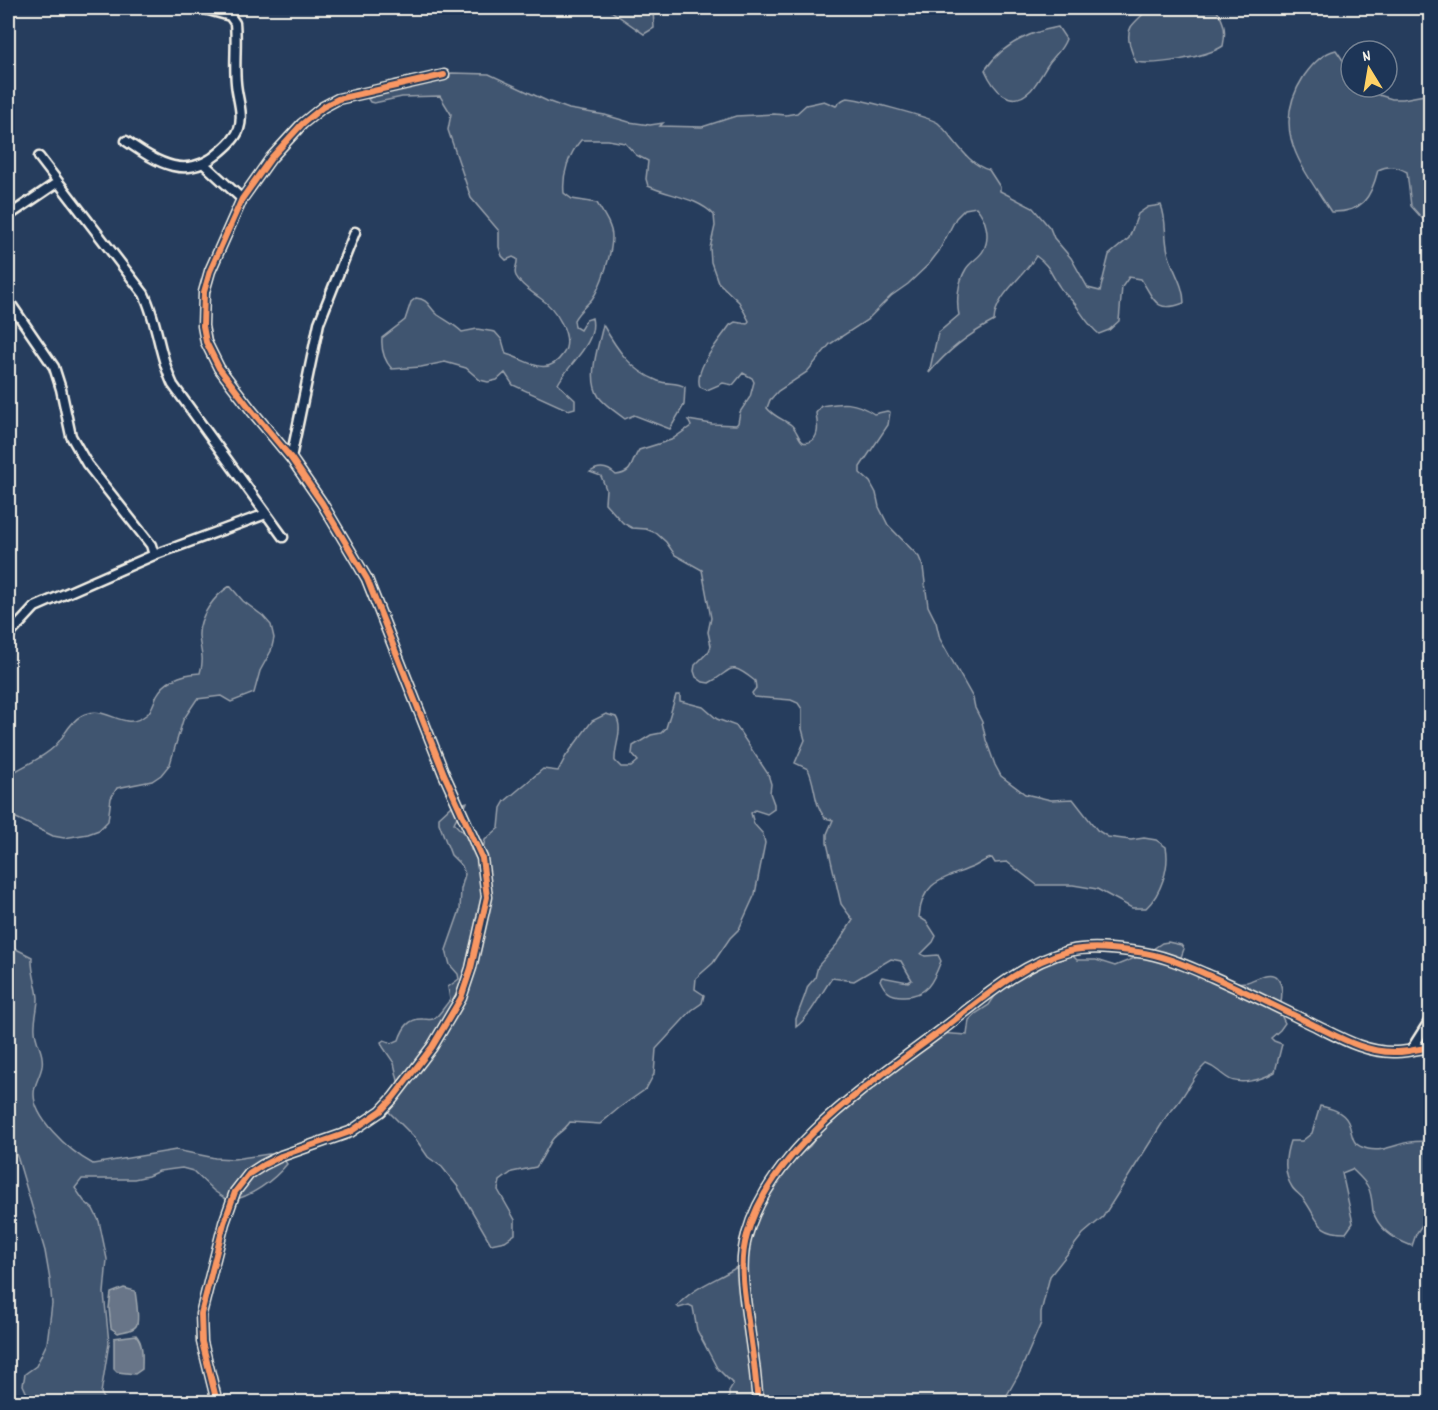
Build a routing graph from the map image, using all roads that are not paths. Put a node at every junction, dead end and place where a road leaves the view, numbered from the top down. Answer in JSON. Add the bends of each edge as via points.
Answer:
{"nodes":[{"id":1,"x":201,"y":8,"type":"edge"},
{"id":2,"x":444,"y":75,"type":"dead end"},
{"id":3,"x":126,"y":141,"type":"dead end"},
{"id":4,"x":39,"y":157,"type":"dead end"},
{"id":5,"x":204,"y":164,"type":"junction"},
{"id":6,"x":58,"y":183,"type":"junction"},
{"id":7,"x":242,"y":199,"type":"junction"},
{"id":8,"x":8,"y":216,"type":"edge"},
{"id":9,"x":355,"y":232,"type":"dead end"},
{"id":10,"x":8,"y":300,"type":"edge"},
{"id":11,"x":291,"y":458,"type":"junction"},
{"id":12,"x":266,"y":514,"type":"junction"},
{"id":13,"x":283,"y":537,"type":"dead end"},
{"id":14,"x":154,"y":555,"type":"junction"},
{"id":15,"x":8,"y":636,"type":"edge"},
{"id":16,"x":1431,"y":1020,"type":"edge"},
{"id":17,"x":1431,"y":1047,"type":"edge"},
{"id":18,"x":1411,"y":1050,"type":"junction"},
{"id":19,"x":217,"y":1402,"type":"edge"},
{"id":20,"x":758,"y":1402,"type":"edge"}],
"edges":[{"from":1,"to":5,"type":"street","via":[[230,16],[235,23],[241,120],[231,142]]},
{"from":2,"to":7,"type":"street","via":[[338,99],[323,107],[286,141]]},
{"from":3,"to":5,"type":"street","via":[[171,166]]},
{"from":4,"to":6,"type":"street"},
{"from":5,"to":7,"type":"street"},
{"from":6,"to":8,"type":"street"},
{"from":6,"to":12,"type":"street","via":[[144,294],[173,386]]},
{"from":7,"to":11,"type":"street","via":[[204,292],[206,342],[232,387]]},
{"from":9,"to":11,"type":"street","via":[[319,323]]},
{"from":10,"to":14,"type":"street","via":[[54,367],[71,436],[82,456],[151,545]]},
{"from":11,"to":19,"type":"street","via":[[367,579],[444,774],[482,858],[487,897],[461,998],[432,1047],[393,1098],[350,1132],[263,1165],[249,1174],[235,1192],[201,1314],[201,1342]]},
{"from":12,"to":13,"type":"street"},
{"from":12,"to":14,"type":"street"},
{"from":14,"to":15,"type":"street","via":[[35,607]]},
{"from":16,"to":18,"type":"street"},
{"from":17,"to":18,"type":"street"},
{"from":18,"to":20,"type":"street","via":[[1395,1052],[1349,1044],[1254,995],[1179,962],[1141,952],[1071,951],[1020,972],[862,1089],[796,1150],[765,1191],[746,1236],[743,1257]]}]}
